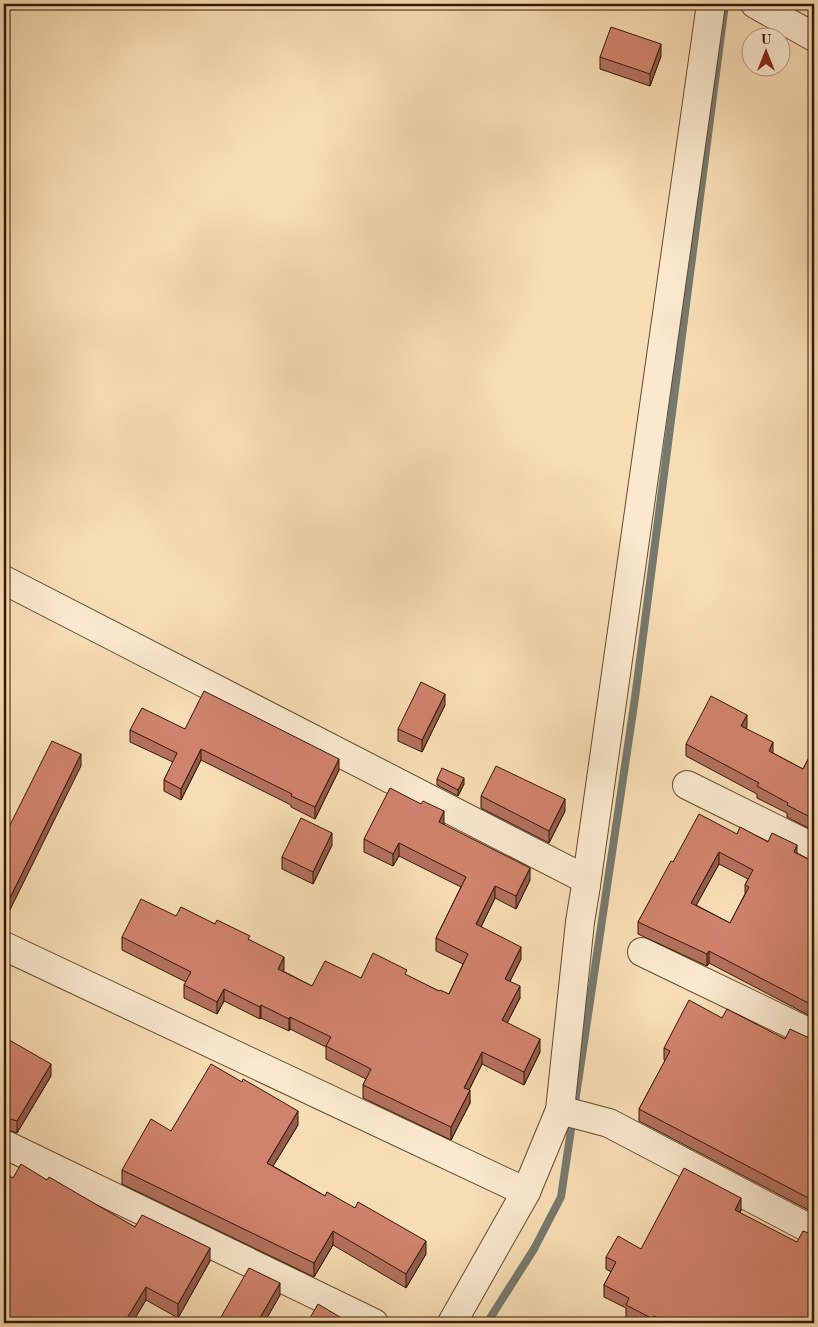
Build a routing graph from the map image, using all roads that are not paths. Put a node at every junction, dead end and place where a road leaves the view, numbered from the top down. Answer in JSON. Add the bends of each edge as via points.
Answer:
{"nodes":[{"id":1,"x":711,"y":4,"type":"edge"},
{"id":2,"x":755,"y":4,"type":"edge"},
{"id":3,"x":814,"y":37,"type":"edge"},
{"id":4,"x":4,"y":580,"type":"edge"},
{"id":5,"x":687,"y":786,"type":"dead end"},
{"id":6,"x":814,"y":848,"type":"edge"},
{"id":7,"x":586,"y":885,"type":"junction"},
{"id":8,"x":4,"y":946,"type":"edge"},
{"id":9,"x":642,"y":952,"type":"dead end"},
{"id":10,"x":814,"y":1035,"type":"edge"},
{"id":11,"x":564,"y":1111,"type":"junction"},
{"id":12,"x":4,"y":1144,"type":"edge"},
{"id":13,"x":526,"y":1192,"type":"junction"},
{"id":14,"x":814,"y":1231,"type":"edge"},
{"id":15,"x":374,"y":1323,"type":"edge"},
{"id":16,"x":452,"y":1323,"type":"edge"}],
"edges":[{"from":1,"to":7,"type":"street"},
{"from":2,"to":3,"type":"street"},
{"from":4,"to":7,"type":"street","via":[[580,875]]},
{"from":5,"to":6,"type":"street"},
{"from":7,"to":11,"type":"street"},
{"from":8,"to":13,"type":"street"},
{"from":9,"to":10,"type":"street"},
{"from":11,"to":13,"type":"street"},
{"from":11,"to":14,"type":"street","via":[[609,1123]]},
{"from":12,"to":15,"type":"street"},
{"from":13,"to":16,"type":"street"}]}
